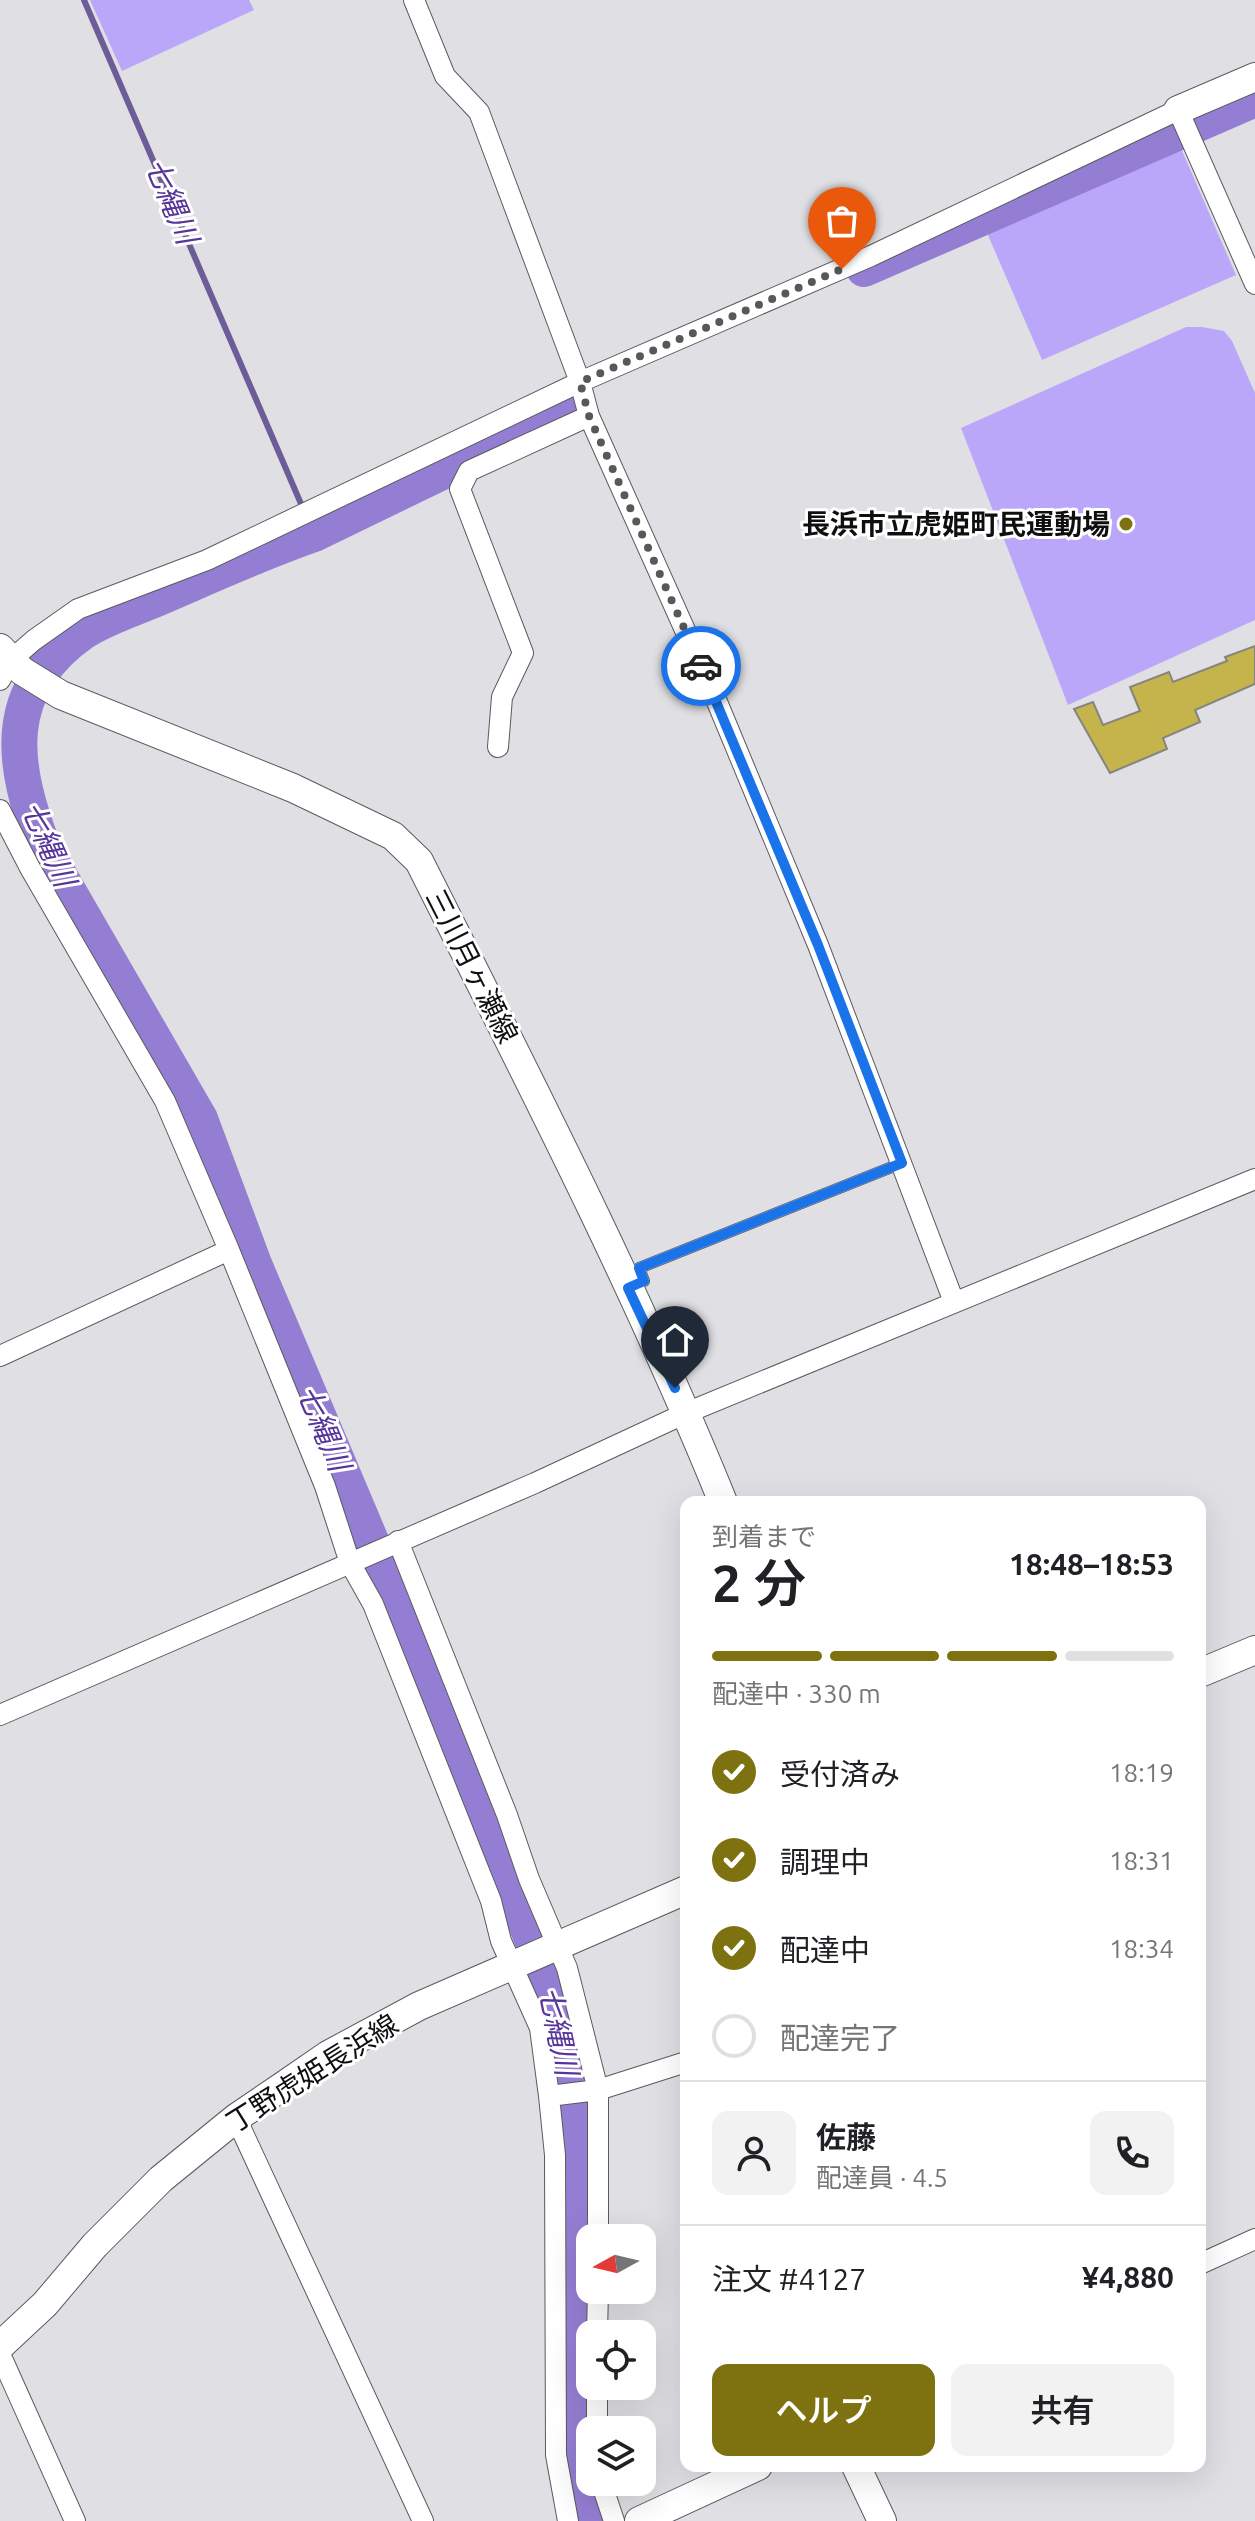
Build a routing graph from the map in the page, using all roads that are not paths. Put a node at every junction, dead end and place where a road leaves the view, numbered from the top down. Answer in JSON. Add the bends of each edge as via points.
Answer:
{"nodes":[{"id":1,"x":414,"y":0,"type":"edge"},
{"id":2,"x":1255,"y":77,"type":"edge"},
{"id":3,"x":1180,"y":115,"type":"junction"},
{"id":4,"x":1255,"y":284,"type":"edge"},
{"id":5,"x":580,"y":382,"type":"junction"},
{"id":6,"x":589,"y":416,"type":"junction"},
{"id":7,"x":15,"y":669,"type":"edge"},
{"id":8,"x":498,"y":747,"type":"dead end"},
{"id":9,"x":0,"y":810,"type":"edge"},
{"id":10,"x":902,"y":1163,"type":"junction"},
{"id":11,"x":1255,"y":1179,"type":"edge"},
{"id":12,"x":229,"y":1250,"type":"junction"},
{"id":13,"x":628,"y":1288,"type":"junction"},
{"id":14,"x":954,"y":1302,"type":"junction"},
{"id":15,"x":0,"y":1356,"type":"edge"},
{"id":16,"x":686,"y":1413,"type":"junction"},
{"id":17,"x":721,"y":1496,"type":"edge"},
{"id":18,"x":398,"y":1541,"type":"junction"},
{"id":19,"x":350,"y":1563,"type":"junction"},
{"id":20,"x":1255,"y":1650,"type":"edge"},
{"id":21,"x":1206,"y":1670,"type":"edge"},
{"id":22,"x":0,"y":1715,"type":"edge"},
{"id":23,"x":680,"y":1893,"type":"edge"},
{"id":24,"x":556,"y":1948,"type":"junction"},
{"id":25,"x":515,"y":1965,"type":"junction"},
{"id":26,"x":680,"y":2064,"type":"edge"},
{"id":27,"x":598,"y":2090,"type":"junction"},
{"id":28,"x":549,"y":2096,"type":"junction"},
{"id":29,"x":236,"y":2118,"type":"junction"},
{"id":30,"x":598,"y":2224,"type":"edge"},
{"id":31,"x":1255,"y":2239,"type":"edge"},
{"id":32,"x":1206,"y":2261,"type":"edge"},
{"id":33,"x":0,"y":2346,"type":"edge"},
{"id":34,"x":0,"y":2354,"type":"edge"},
{"id":35,"x":745,"y":2472,"type":"edge"},
{"id":36,"x":859,"y":2472,"type":"edge"},
{"id":37,"x":606,"y":2496,"type":"edge"},
{"id":38,"x":75,"y":2521,"type":"edge"},
{"id":39,"x":423,"y":2521,"type":"edge"},
{"id":40,"x":568,"y":2521,"type":"edge"},
{"id":41,"x":614,"y":2521,"type":"edge"},
{"id":42,"x":639,"y":2521,"type":"edge"},
{"id":43,"x":882,"y":2521,"type":"edge"}],
"edges":[{"from":1,"to":5,"type":"street","via":[[445,76],[479,112]]},
{"from":2,"to":3,"type":"main road"},
{"from":3,"to":4,"type":"street"},
{"from":3,"to":5,"type":"street"},
{"from":5,"to":6,"type":"street"},
{"from":5,"to":7,"type":"street","via":[[207,560],[78,609],[34,640]]},
{"from":6,"to":8,"type":"street","via":[[469,471],[460,489],[523,653],[502,697]]},
{"from":6,"to":10,"type":"street","via":[[721,712]]},
{"from":7,"to":13,"type":"main road","name":"三川月ヶ瀬線","via":[[293,788],[393,836],[419,861]]},
{"from":9,"to":12,"type":"street","via":[[165,1101]]},
{"from":10,"to":13,"type":"lane","via":[[639,1268],[644,1281]]},
{"from":10,"to":14,"type":"street"},
{"from":11,"to":14,"type":"street"},
{"from":12,"to":15,"type":"street"},
{"from":12,"to":19,"type":"street","via":[[325,1486]]},
{"from":13,"to":16,"type":"main road","name":"三川月ヶ瀬線"},
{"from":14,"to":16,"type":"street"},
{"from":16,"to":17,"type":"main road","name":"三川月ヶ瀬線"},
{"from":16,"to":18,"type":"street"},
{"from":18,"to":19,"type":"street"},
{"from":18,"to":24,"type":"street"},
{"from":19,"to":22,"type":"street"},
{"from":19,"to":25,"type":"street","via":[[379,1619],[491,1901],[501,1941]]},
{"from":20,"to":21,"type":"main road"},
{"from":23,"to":24,"type":"main road","name":"丁野虎姫長浜線"},
{"from":24,"to":25,"type":"main road","name":"丁野虎姫長浜線"},
{"from":24,"to":27,"type":"street","via":[[580,2015]]},
{"from":25,"to":28,"type":"street","via":[[540,2028]]},
{"from":25,"to":29,"type":"main road","name":"丁野虎姫長浜線","via":[[419,2006],[328,2055]]},
{"from":26,"to":27,"type":"street"},
{"from":27,"to":28,"type":"street"},
{"from":27,"to":30,"type":"street"},
{"from":28,"to":40,"type":"street","via":[[555,2155],[556,2455]]},
{"from":29,"to":33,"type":"main road","name":"丁野虎姫長浜線","via":[[161,2179]]},
{"from":29,"to":39,"type":"street"},
{"from":31,"to":32,"type":"street"},
{"from":34,"to":38,"type":"street"},
{"from":35,"to":42,"type":"main road"},
{"from":36,"to":43,"type":"main road"},
{"from":37,"to":41,"type":"street"}]}
